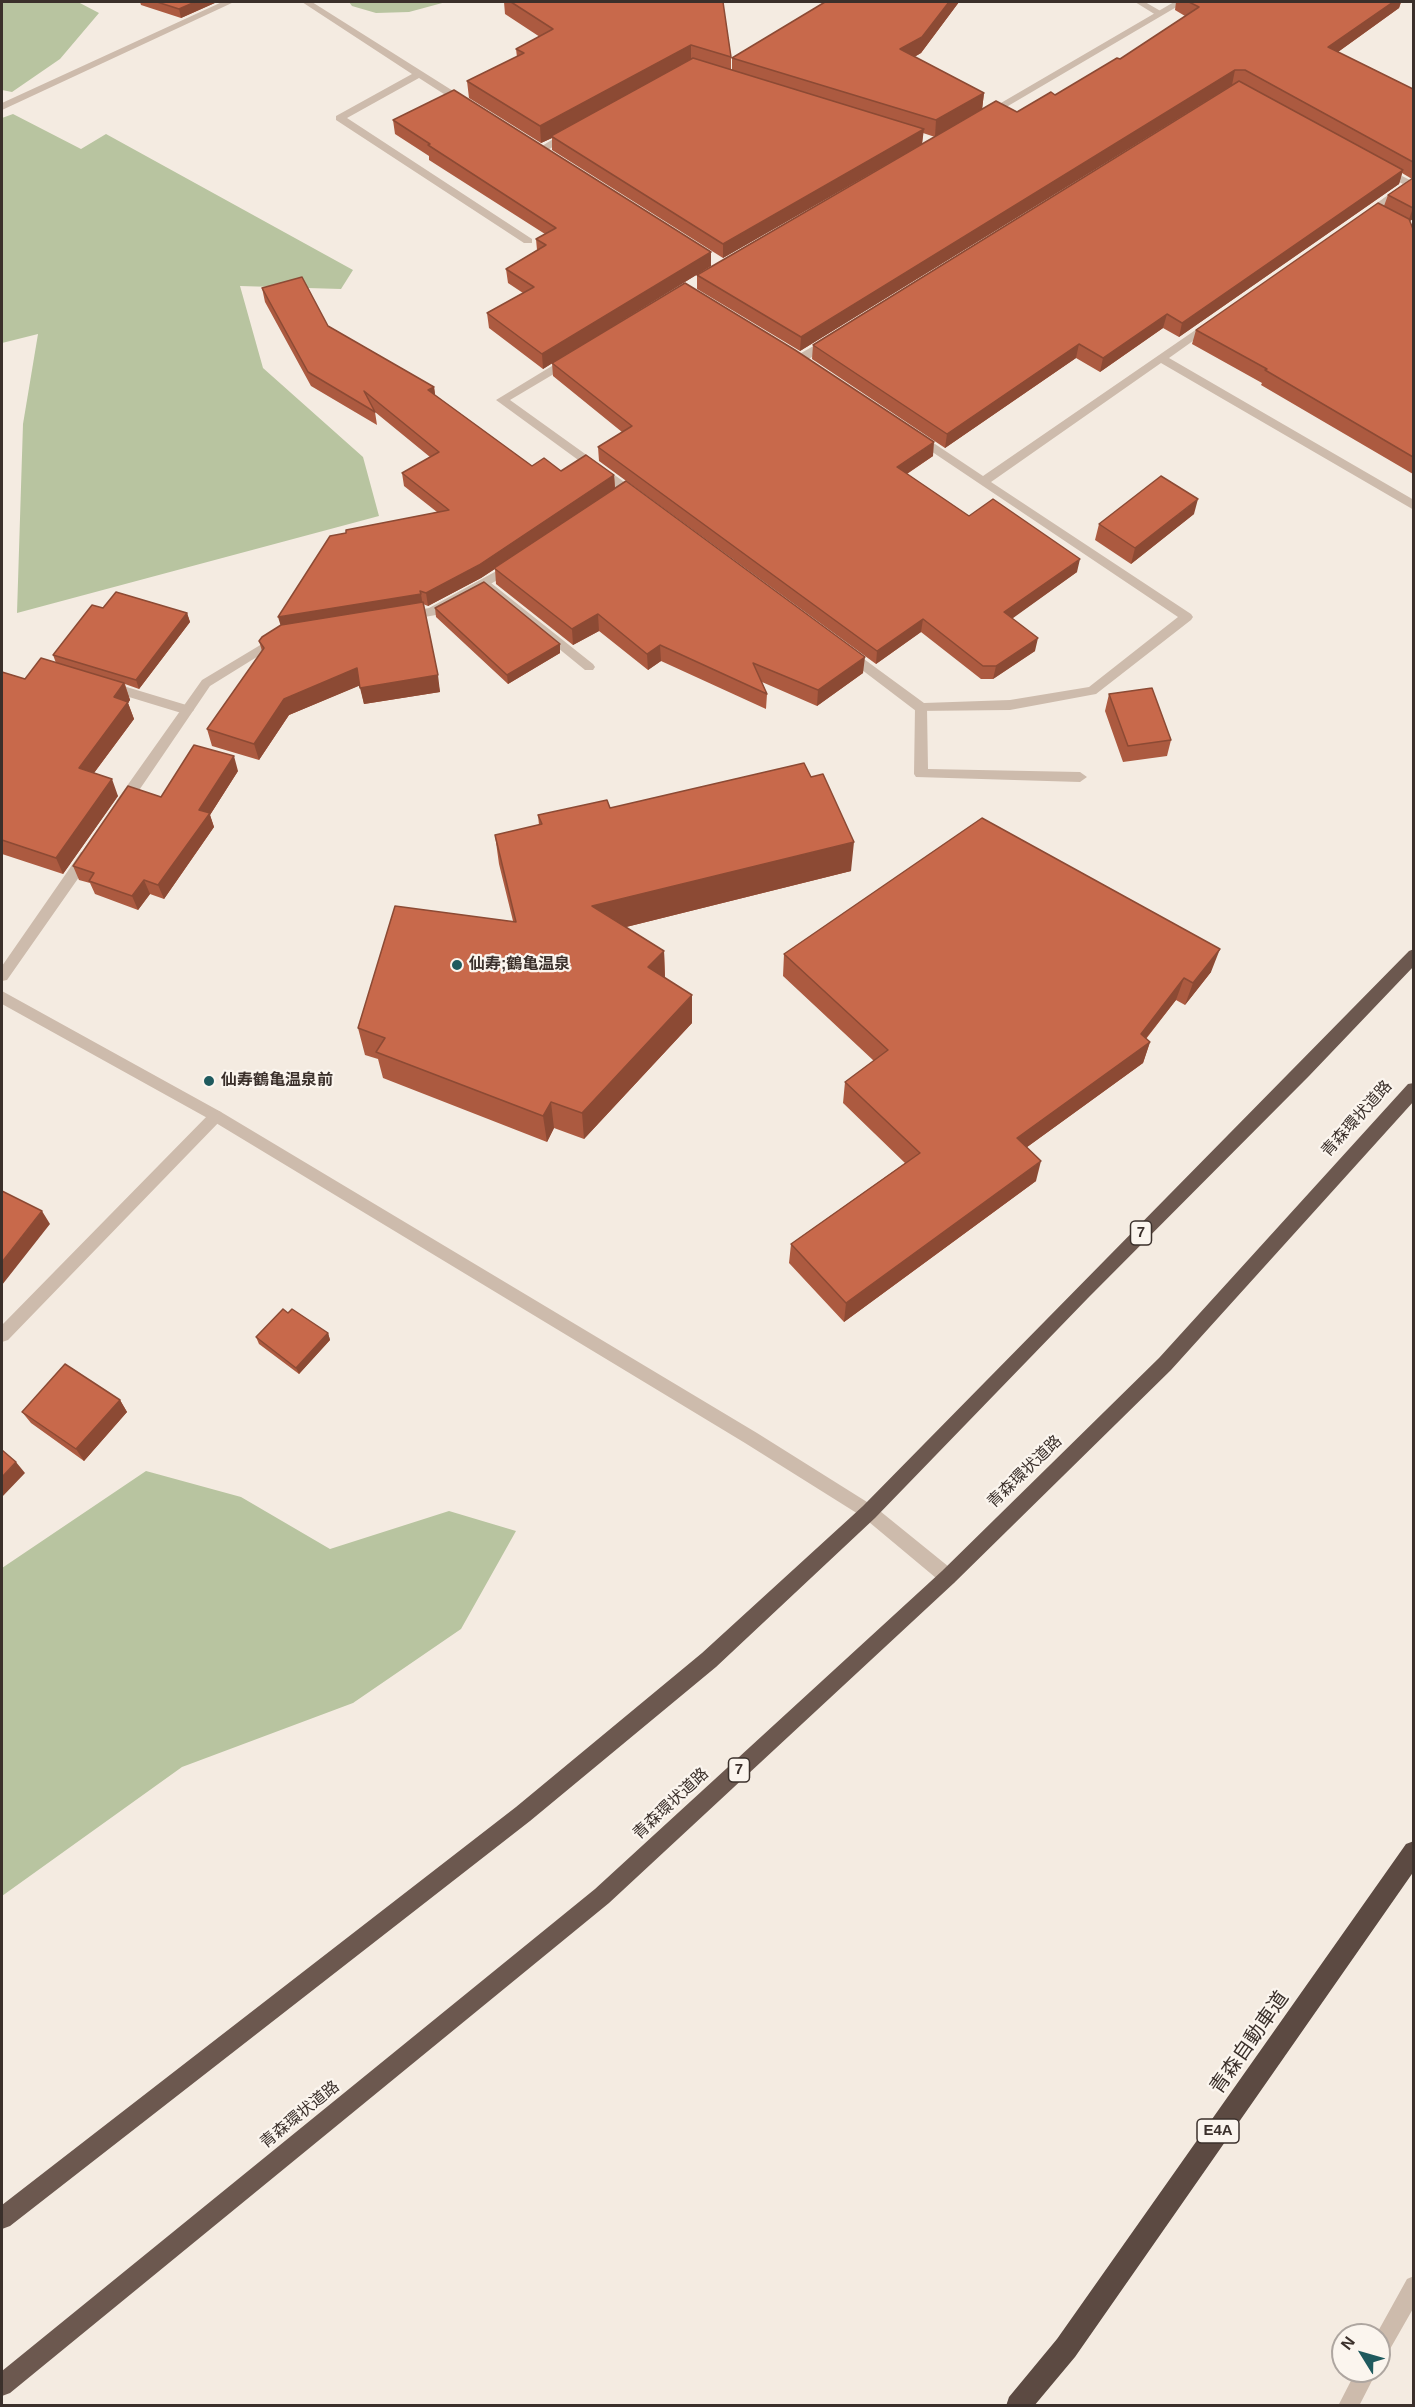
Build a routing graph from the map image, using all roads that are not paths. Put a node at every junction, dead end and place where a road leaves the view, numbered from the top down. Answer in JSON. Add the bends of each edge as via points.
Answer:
{"nodes":[{"id":1,"x":229,"y":2,"type":"edge"},
{"id":2,"x":306,"y":2,"type":"edge"},
{"id":3,"x":1139,"y":2,"type":"edge"},
{"id":4,"x":1180,"y":2,"type":"edge"},
{"id":5,"x":1159,"y":13,"type":"junction"},
{"id":6,"x":419,"y":74,"type":"junction"},
{"id":7,"x":2,"y":107,"type":"edge"},
{"id":8,"x":479,"y":112,"type":"edge"},
{"id":9,"x":978,"y":119,"type":"edge"},
{"id":10,"x":580,"y":128,"type":"edge"},
{"id":11,"x":529,"y":144,"type":"edge"},
{"id":12,"x":539,"y":150,"type":"junction"},
{"id":13,"x":548,"y":157,"type":"edge"},
{"id":14,"x":1369,"y":162,"type":"edge"},
{"id":15,"x":1354,"y":224,"type":"edge"},
{"id":16,"x":528,"y":241,"type":"dead end"},
{"id":17,"x":1219,"y":318,"type":"edge"},
{"id":18,"x":841,"y":334,"type":"edge"},
{"id":19,"x":584,"y":351,"type":"edge"},
{"id":20,"x":1161,"y":358,"type":"junction"},
{"id":21,"x":800,"y":360,"type":"edge"},
{"id":22,"x":906,"y":430,"type":"edge"},
{"id":23,"x":984,"y":482,"type":"junction"},
{"id":24,"x":646,"y":504,"type":"edge"},
{"id":25,"x":1413,"y":506,"type":"edge"},
{"id":26,"x":524,"y":558,"type":"edge"},
{"id":27,"x":486,"y":583,"type":"junction"},
{"id":28,"x":398,"y":618,"type":"edge"},
{"id":29,"x":293,"y":635,"type":"edge"},
{"id":30,"x":836,"y":645,"type":"edge"},
{"id":31,"x":589,"y":667,"type":"dead end"},
{"id":32,"x":99,"y":683,"type":"edge"},
{"id":33,"x":921,"y":708,"type":"junction"},
{"id":34,"x":188,"y":710,"type":"junction"},
{"id":35,"x":1080,"y":777,"type":"dead end"},
{"id":36,"x":115,"y":814,"type":"edge"},
{"id":37,"x":95,"y":842,"type":"edge"},
{"id":38,"x":1413,"y":955,"type":"edge"},
{"id":39,"x":2,"y":976,"type":"edge"},
{"id":40,"x":2,"y":997,"type":"edge"},
{"id":41,"x":1413,"y":1089,"type":"edge"},
{"id":42,"x":216,"y":1116,"type":"junction"},
{"id":43,"x":2,"y":1335,"type":"edge"},
{"id":44,"x":869,"y":1512,"type":"junction"},
{"id":45,"x":948,"y":1577,"type":"junction"},
{"id":46,"x":1413,"y":1852,"type":"edge"},
{"id":47,"x":2,"y":2218,"type":"edge"},
{"id":48,"x":1413,"y":2286,"type":"edge"},
{"id":49,"x":1391,"y":2327,"type":"edge"},
{"id":50,"x":1360,"y":2383,"type":"edge"},
{"id":51,"x":2,"y":2385,"type":"edge"},
{"id":52,"x":1018,"y":2406,"type":"edge"},
{"id":53,"x":1348,"y":2406,"type":"edge"}],
"edges":[{"from":1,"to":7,"type":"street"},
{"from":2,"to":6,"type":"street"},
{"from":3,"to":5,"type":"street"},
{"from":4,"to":5,"type":"street"},
{"from":5,"to":9,"type":"street"},
{"from":6,"to":8,"type":"street"},
{"from":6,"to":16,"type":"street","via":[[340,118]]},
{"from":10,"to":12,"type":"street"},
{"from":11,"to":12,"type":"street"},
{"from":12,"to":13,"type":"street"},
{"from":14,"to":15,"type":"street","via":[[1410,184],[1378,214]]},
{"from":17,"to":20,"type":"street"},
{"from":18,"to":21,"type":"street"},
{"from":19,"to":24,"type":"street","via":[[502,400],[622,493]]},
{"from":20,"to":23,"type":"street"},
{"from":20,"to":25,"type":"street"},
{"from":22,"to":23,"type":"street"},
{"from":23,"to":33,"type":"street","via":[[1187,617],[1092,691],[1011,705]]},
{"from":26,"to":27,"type":"street"},
{"from":27,"to":28,"type":"street","via":[[432,612]]},
{"from":27,"to":31,"type":"street"},
{"from":29,"to":34,"type":"street","via":[[281,636],[206,683]]},
{"from":30,"to":33,"type":"street"},
{"from":32,"to":34,"type":"street"},
{"from":33,"to":35,"type":"street","via":[[921,774]]},
{"from":34,"to":36,"type":"street"},
{"from":37,"to":39,"type":"street"},
{"from":38,"to":44,"type":"highway","number":"7","via":[[1304,1071]]},
{"from":40,"to":42,"type":"street"},
{"from":41,"to":45,"type":"highway","name":"青森環状道路","number":"7","via":[[1165,1364]]},
{"from":42,"to":43,"type":"street"},
{"from":42,"to":44,"type":"street"},
{"from":44,"to":45,"type":"street"},
{"from":44,"to":47,"type":"highway","number":"7","via":[[709,1660],[523,1814]]},
{"from":45,"to":51,"type":"highway","name":"青森環状道路","number":"7","via":[[602,1896]]},
{"from":46,"to":52,"type":"highway","name":"青森自動車道","number":"E4A","via":[[1066,2348]]},
{"from":48,"to":49,"type":"street"},
{"from":50,"to":53,"type":"street"}]}
